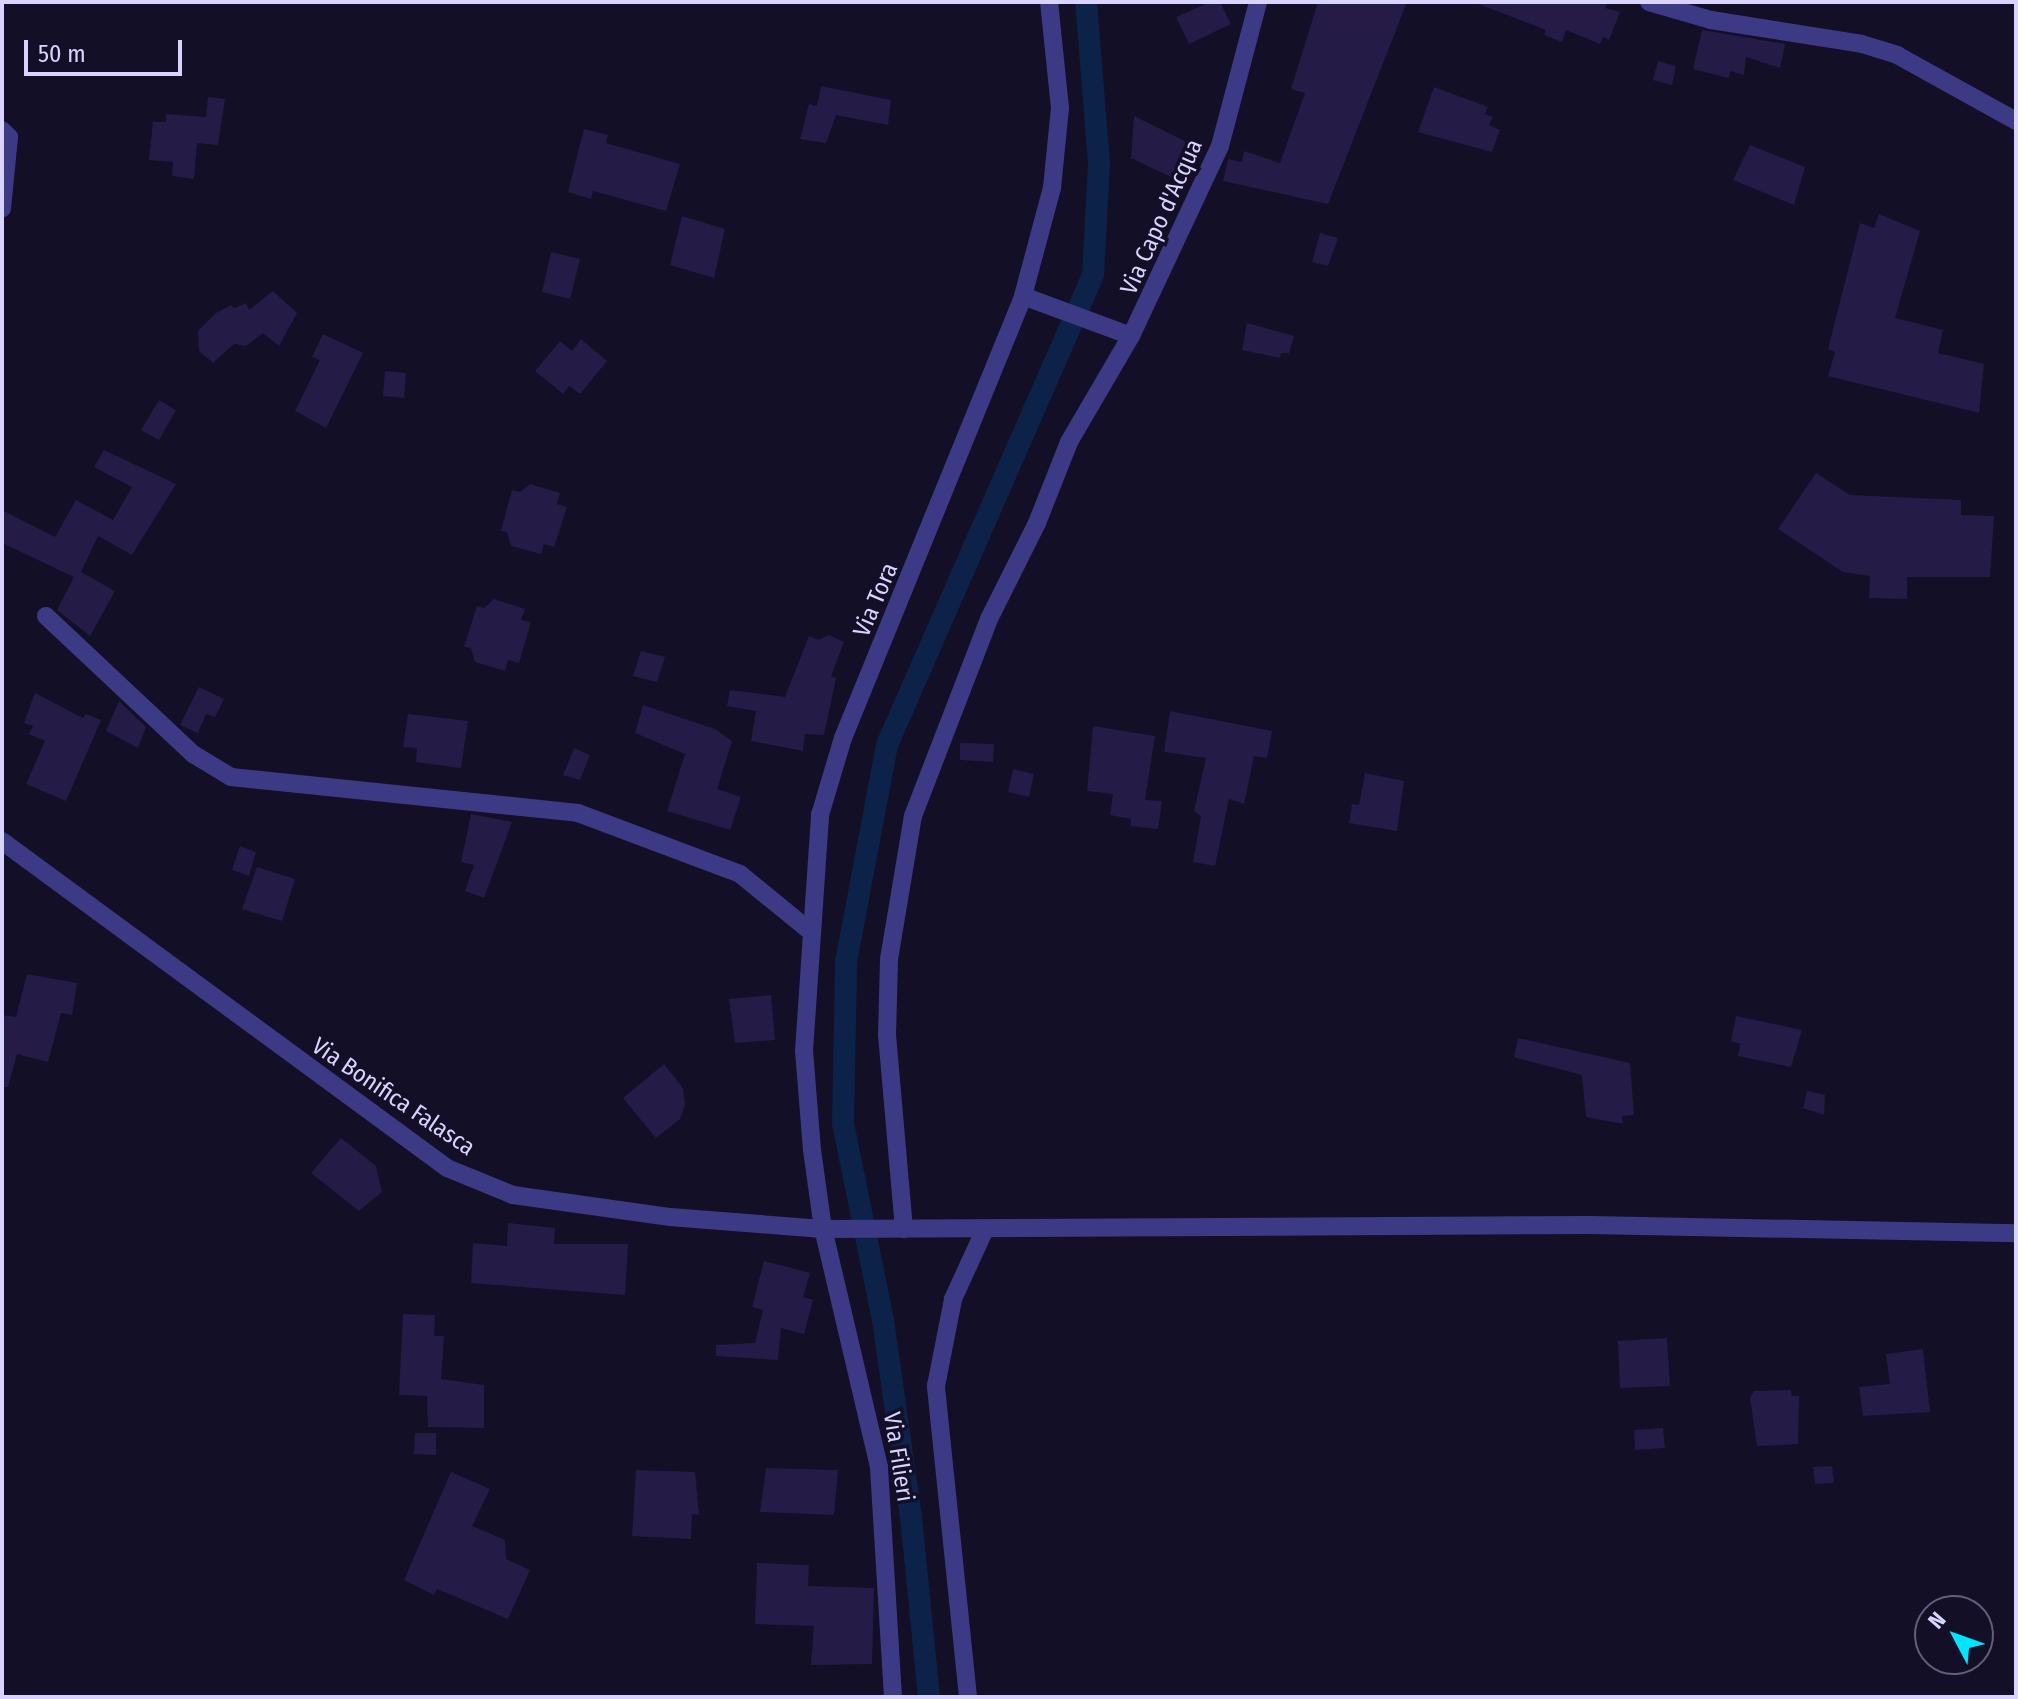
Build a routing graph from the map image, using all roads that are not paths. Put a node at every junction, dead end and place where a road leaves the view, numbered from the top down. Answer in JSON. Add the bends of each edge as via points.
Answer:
{"nodes":[{"id":1,"x":1049,"y":2,"type":"edge"},
{"id":2,"x":1258,"y":2,"type":"edge"},
{"id":3,"x":1649,"y":2,"type":"edge"},
{"id":4,"x":2016,"y":121,"type":"edge"},
{"id":5,"x":2,"y":130,"type":"edge"},
{"id":6,"x":2,"y":209,"type":"edge"},
{"id":7,"x":1028,"y":298,"type":"junction"},
{"id":8,"x":1123,"y":335,"type":"junction"},
{"id":9,"x":46,"y":616,"type":"dead end"},
{"id":10,"x":2,"y":841,"type":"edge"},
{"id":11,"x":810,"y":931,"type":"junction"},
{"id":12,"x":823,"y":1229,"type":"junction"},
{"id":13,"x":898,"y":1229,"type":"junction"},
{"id":14,"x":985,"y":1229,"type":"junction"},
{"id":15,"x":2016,"y":1233,"type":"edge"},
{"id":16,"x":893,"y":1697,"type":"edge"},
{"id":17,"x":968,"y":1697,"type":"edge"}],
"edges":[{"from":1,"to":7,"type":"street","name":"Via Tora","via":[[1060,108],[1052,188]]},
{"from":2,"to":8,"type":"street","name":"Via Capo d'Acqua","via":[[1220,146],[1149,308]]},
{"from":3,"to":4,"type":"street","via":[[1711,20],[1862,44],[1897,55]]},
{"from":5,"to":6,"type":"street","via":[[9,137]]},
{"from":7,"to":8,"type":"street"},
{"from":7,"to":11,"type":"street","name":"Via Tora","via":[[843,738],[820,815]]},
{"from":8,"to":13,"type":"street","name":"Via Capo d'Acqua","via":[[989,619],[910,828],[889,959],[887,1036]]},
{"from":9,"to":11,"type":"street","via":[[193,754],[231,777],[578,813],[740,874]]},
{"from":10,"to":12,"type":"street","name":"Via Bonifica Falasca","via":[[447,1168],[513,1195],[670,1217]]},
{"from":11,"to":12,"type":"street","name":"Via Tora","via":[[804,1051]]},
{"from":12,"to":13,"type":"street","name":"Via Bonifica Falasca"},
{"from":12,"to":16,"type":"street","name":"Via Filieri","via":[[879,1467]]},
{"from":13,"to":14,"type":"street","name":"Via Bonifica Falasca"},
{"from":14,"to":15,"type":"street","name":"Via Bonifica Falasca","via":[[1590,1225]]},
{"from":14,"to":17,"type":"street","via":[[953,1299],[936,1386]]}]}
